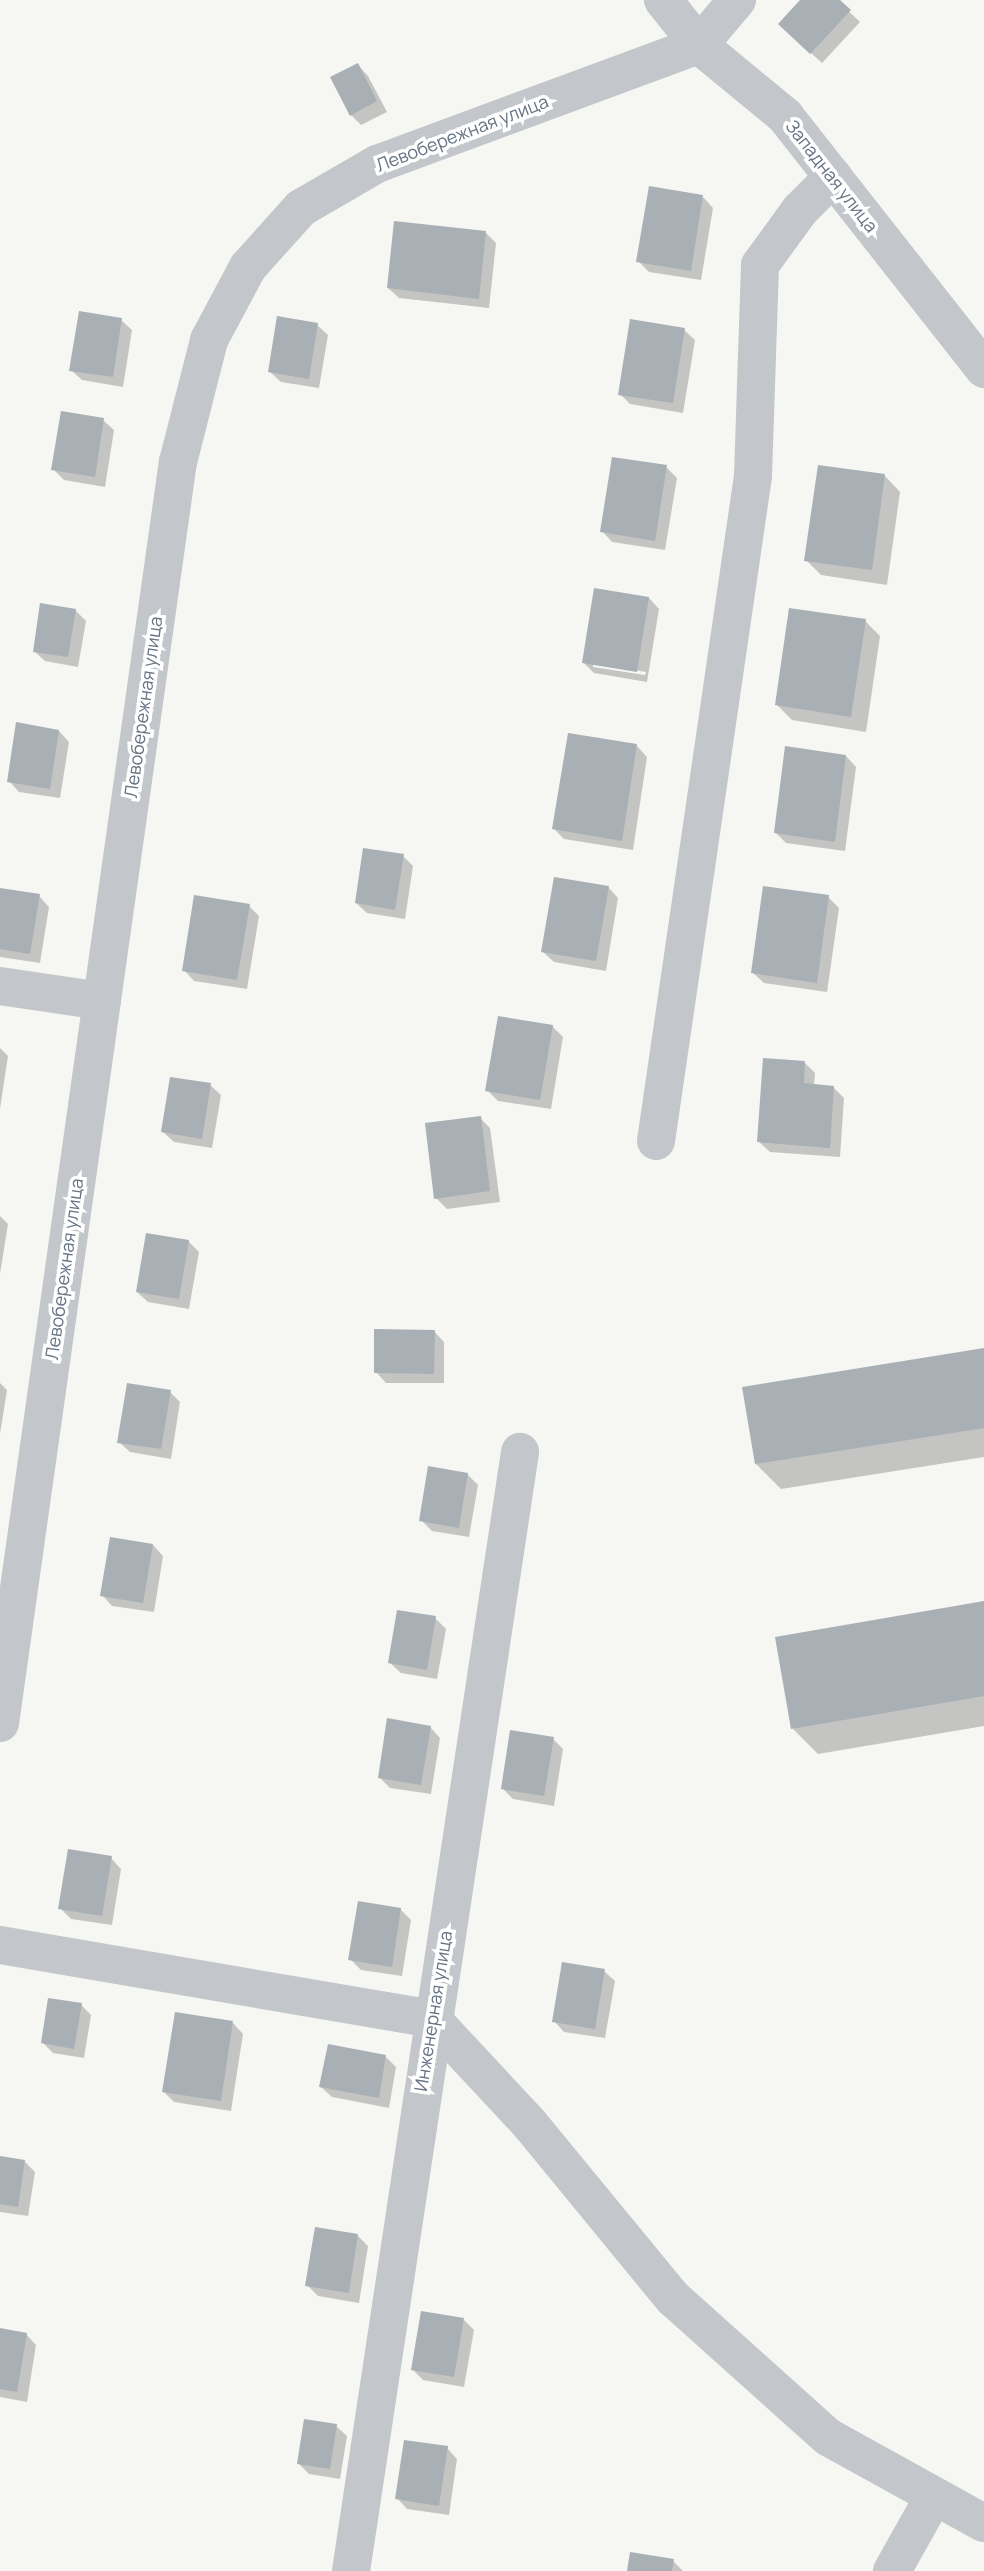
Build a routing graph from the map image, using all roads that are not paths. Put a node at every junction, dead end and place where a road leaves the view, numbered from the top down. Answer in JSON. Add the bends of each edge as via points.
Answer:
{"nodes":[{"id":1,"x":663,"y":0,"type":"edge"},
{"id":2,"x":737,"y":0,"type":"edge"},
{"id":3,"x":699,"y":45,"type":"junction"},
{"id":4,"x":833,"y":177,"type":"junction"},
{"id":5,"x":984,"y":369,"type":"edge"},
{"id":6,"x":0,"y":986,"type":"edge"},
{"id":7,"x":102,"y":1001,"type":"junction"},
{"id":8,"x":656,"y":1141,"type":"dead end"},
{"id":9,"x":520,"y":1452,"type":"dead end"},
{"id":10,"x":0,"y":1723,"type":"edge"},
{"id":11,"x":0,"y":1945,"type":"edge"},
{"id":12,"x":432,"y":2018,"type":"junction"},
{"id":13,"x":933,"y":2498,"type":"junction"},
{"id":14,"x":984,"y":2523,"type":"edge"},
{"id":15,"x":351,"y":2571,"type":"edge"},
{"id":16,"x":892,"y":2571,"type":"edge"}],
"edges":[{"from":1,"to":3,"type":"street","name":"Западная улица"},
{"from":2,"to":3,"type":"street","name":"Левобережная улица"},
{"from":3,"to":4,"type":"street","name":"Западная улица","via":[[785,116]]},
{"from":3,"to":7,"type":"street","name":"Левобережная улица","via":[[377,164],[301,208],[248,267],[209,340],[178,462]]},
{"from":4,"to":5,"type":"street","name":"Западная улица"},
{"from":4,"to":8,"type":"street","via":[[800,210],[760,265],[752,476]]},
{"from":6,"to":7,"type":"street"},
{"from":7,"to":10,"type":"street","name":"Левобережная улица"},
{"from":9,"to":12,"type":"street","name":"Инженерная улица"},
{"from":11,"to":12,"type":"street"},
{"from":12,"to":13,"type":"street","via":[[529,2123],[673,2298],[828,2437]]},
{"from":12,"to":15,"type":"street","name":"Инженерная улица"},
{"from":13,"to":14,"type":"street"},
{"from":13,"to":16,"type":"street"}]}
